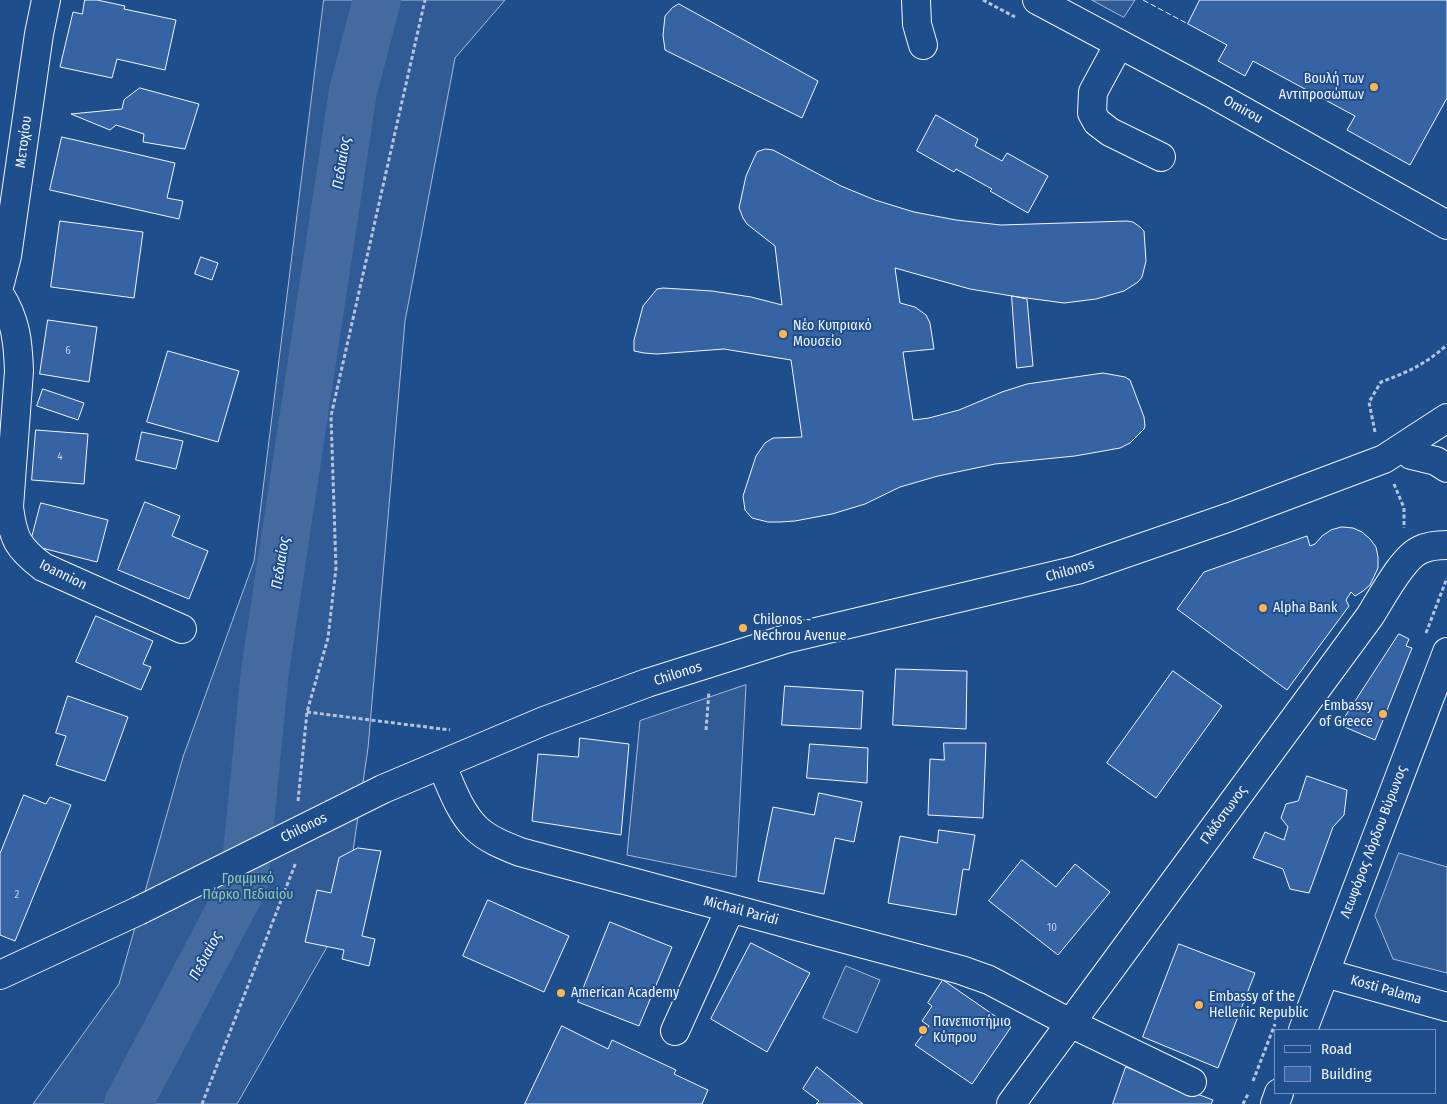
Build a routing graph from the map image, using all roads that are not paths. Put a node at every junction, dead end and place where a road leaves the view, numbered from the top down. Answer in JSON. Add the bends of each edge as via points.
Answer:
{"nodes":[{"id":1,"x":46,"y":0,"type":"edge"},
{"id":2,"x":916,"y":0,"type":"edge"},
{"id":3,"x":1037,"y":0,"type":"edge"},
{"id":4,"x":1119,"y":44,"type":"junction"},
{"id":5,"x":923,"y":45,"type":"dead end"},
{"id":6,"x":1161,"y":157,"type":"dead end"},
{"id":7,"x":1447,"y":225,"type":"edge"},
{"id":8,"x":0,"y":283,"type":"edge"},
{"id":9,"x":0,"y":295,"type":"edge"},
{"id":10,"x":1447,"y":418,"type":"edge"},
{"id":11,"x":1447,"y":441,"type":"edge"},
{"id":12,"x":1391,"y":457,"type":"junction"},
{"id":13,"x":1447,"y":468,"type":"edge"},
{"id":14,"x":1447,"y":545,"type":"edge"},
{"id":15,"x":182,"y":629,"type":"dead end"},
{"id":16,"x":1447,"y":653,"type":"edge"},
{"id":17,"x":453,"y":761,"type":"junction"},
{"id":18,"x":730,"y":909,"type":"junction"},
{"id":19,"x":1325,"y":973,"type":"junction"},
{"id":20,"x":0,"y":975,"type":"edge"},
{"id":21,"x":1447,"y":1007,"type":"edge"},
{"id":22,"x":1072,"y":1024,"type":"junction"},
{"id":23,"x":1303,"y":1029,"type":"edge"},
{"id":24,"x":675,"y":1031,"type":"dead end"},
{"id":25,"x":1192,"y":1082,"type":"dead end"},
{"id":26,"x":1011,"y":1104,"type":"edge"}],
"edges":[{"from":1,"to":8,"type":"main road","name":"Μετοχίου","via":[[8,256]]},
{"from":2,"to":5,"type":"main road","via":[[916,24]]},
{"from":3,"to":4,"type":"main road","name":"Omirou"},
{"from":4,"to":6,"type":"main road","via":[[1093,92],[1092,113],[1097,122],[1110,132]]},
{"from":4,"to":7,"type":"main road","name":"Omirou"},
{"from":9,"to":15,"type":"main road","name":"Ioannion","via":[[16,329],[18,349],[8,507],[18,543],[43,567]]},
{"from":10,"to":12,"type":"main road"},
{"from":11,"to":12,"type":"main road"},
{"from":12,"to":13,"type":"main road","via":[[1436,460]]},
{"from":12,"to":17,"type":"main road","name":"Chilonos","via":[[1077,570],[786,639],[656,680],[544,721]]},
{"from":14,"to":22,"type":"main road","name":"Γλάδστωνος","via":[[1425,548],[1411,556]]},
{"from":16,"to":19,"type":"main road","name":"Λεωφόρος Λόρδου Βύρωνος"},
{"from":17,"to":18,"type":"main road","name":"Michail Paridi","via":[[460,804],[476,828],[504,846]]},
{"from":17,"to":20,"type":"main road","name":"Chilonos","bridge":true,"via":[[383,789],[138,911]]},
{"from":18,"to":22,"type":"main road","name":"Michail Paridi","via":[[962,970],[989,980]]},
{"from":18,"to":24,"type":"main road"},
{"from":19,"to":21,"type":"main road","name":"Kosti Palama"},
{"from":19,"to":23,"type":"main road","name":"Λεωφόρος Λόρδου Βύρωνος"},
{"from":22,"to":25,"type":"main road","name":"Michail Paridi"},
{"from":22,"to":26,"type":"main road","name":"Γλάδστωνος"}]}
